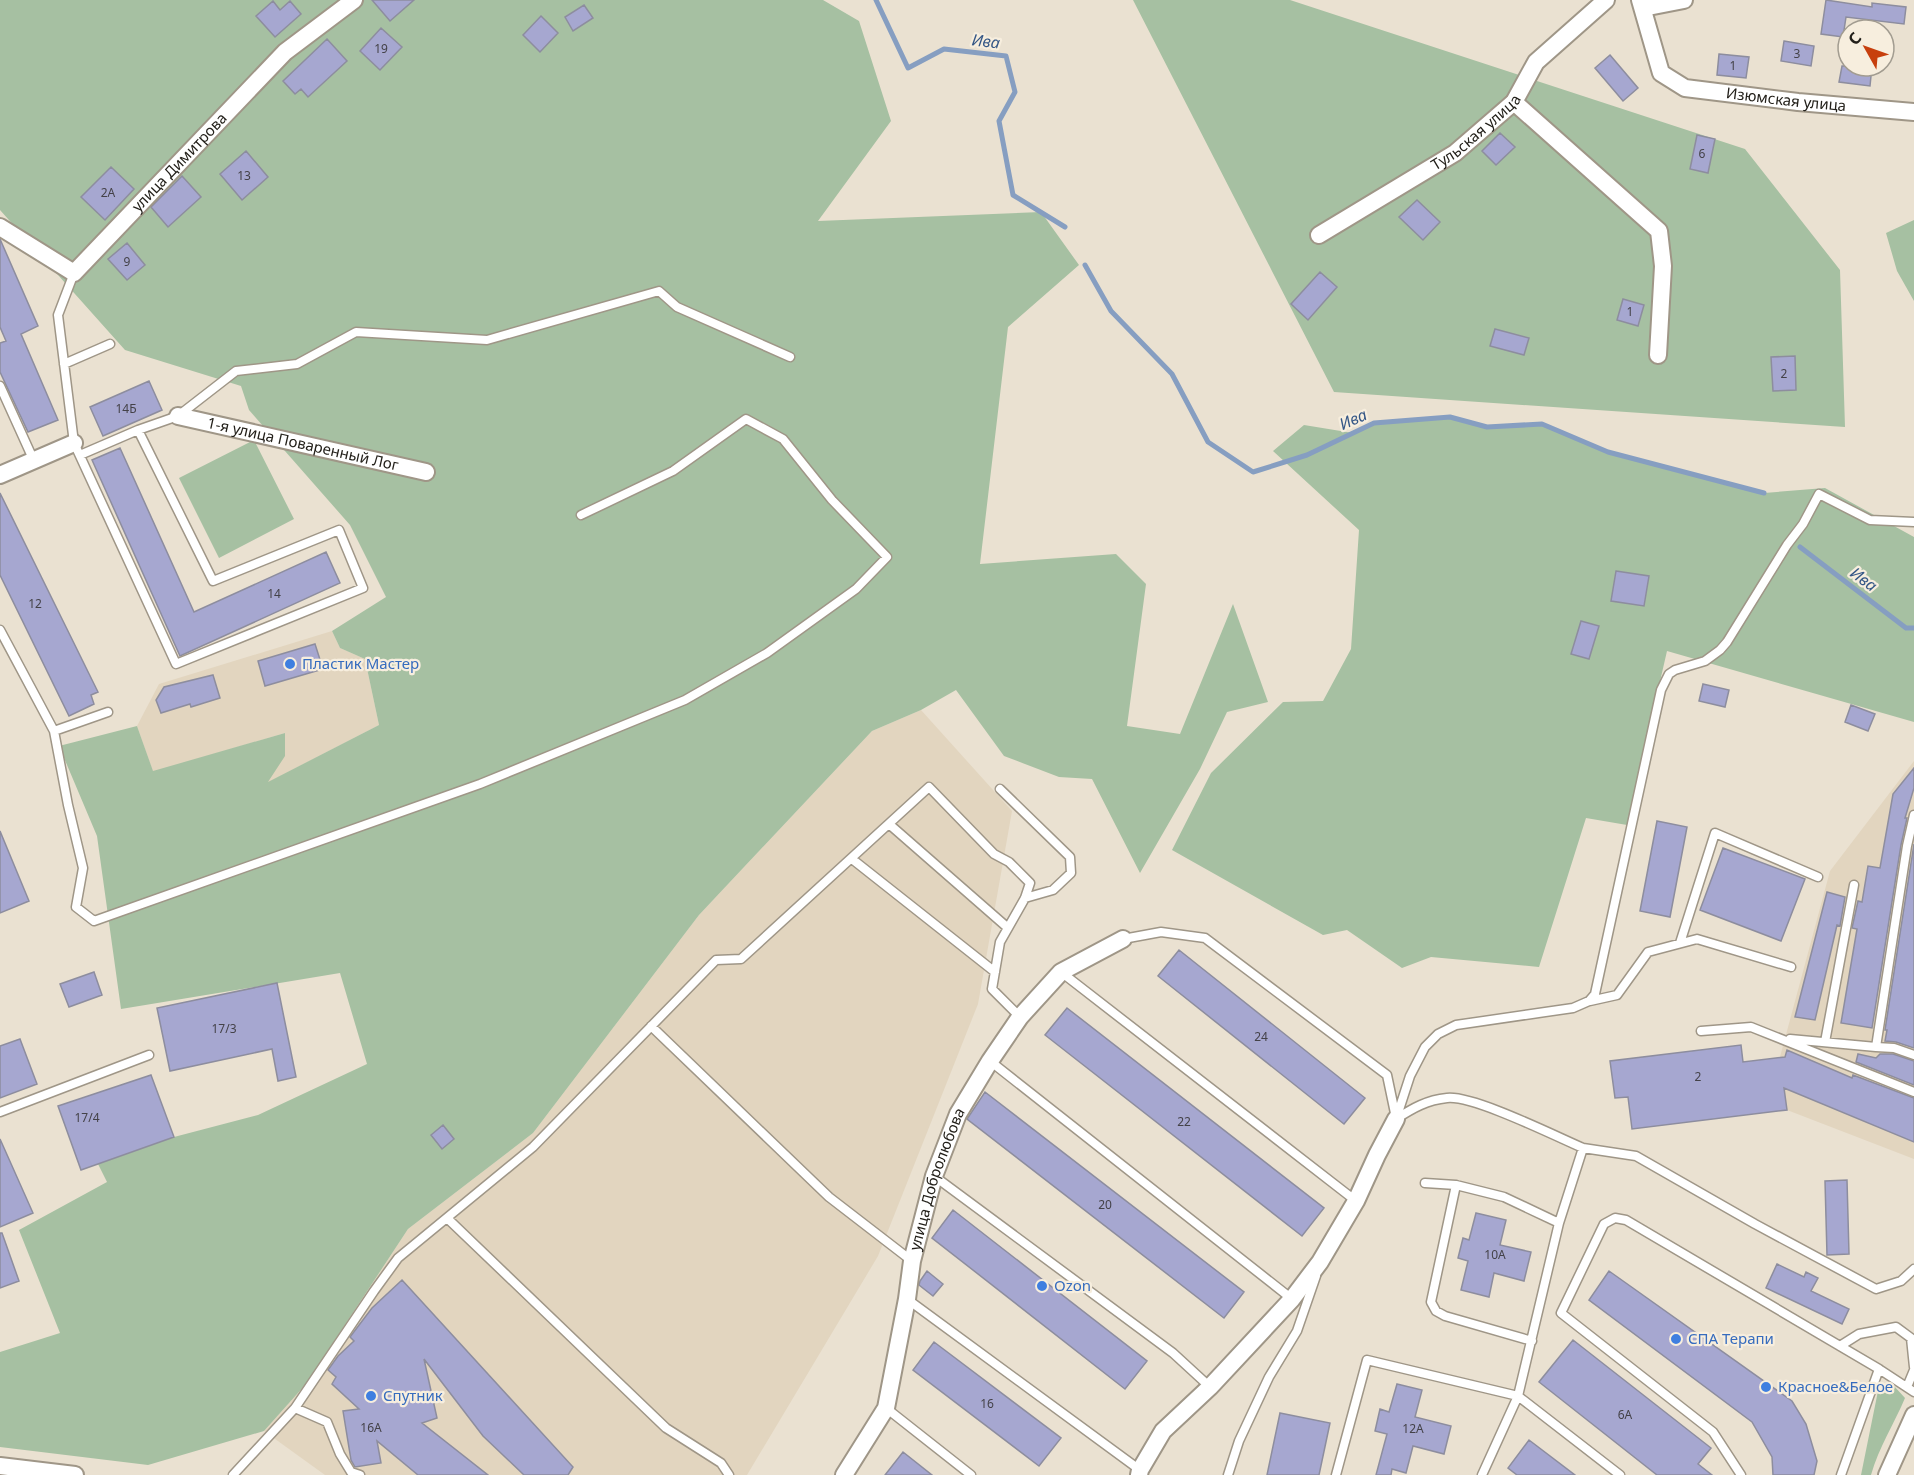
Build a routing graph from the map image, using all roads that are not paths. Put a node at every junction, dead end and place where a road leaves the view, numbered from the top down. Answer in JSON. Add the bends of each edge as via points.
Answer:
{"nodes":[{"id":1,"x":354,"y":0,"type":"edge"},
{"id":2,"x":1606,"y":0,"type":"edge"},
{"id":3,"x":1684,"y":0,"type":"edge"},
{"id":4,"x":1641,"y":4,"type":"edge"},
{"id":5,"x":1514,"y":102,"type":"junction"},
{"id":6,"x":1914,"y":112,"type":"edge"},
{"id":7,"x":0,"y":227,"type":"edge"},
{"id":8,"x":1319,"y":235,"type":"dead end"},
{"id":9,"x":74,"y":273,"type":"junction"},
{"id":10,"x":110,"y":345,"type":"dead end"},
{"id":11,"x":1658,"y":355,"type":"dead end"},
{"id":12,"x":790,"y":357,"type":"dead end"},
{"id":13,"x":64,"y":364,"type":"junction"},
{"id":14,"x":0,"y":386,"type":"edge"},
{"id":15,"x":178,"y":416,"type":"junction"},
{"id":16,"x":138,"y":430,"type":"junction"},
{"id":17,"x":77,"y":449,"type":"junction"},
{"id":18,"x":34,"y":461,"type":"junction"},
{"id":19,"x":426,"y":472,"type":"dead end"},
{"id":20,"x":0,"y":475,"type":"edge"},
{"id":21,"x":580,"y":515,"type":"dead end"},
{"id":22,"x":1914,"y":522,"type":"edge"},
{"id":23,"x":0,"y":630,"type":"edge"},
{"id":24,"x":108,"y":712,"type":"dead end"},
{"id":25,"x":54,"y":731,"type":"junction"},
{"id":26,"x":1000,"y":789,"type":"dead end"},
{"id":27,"x":1914,"y":815,"type":"edge"},
{"id":28,"x":889,"y":824,"type":"junction"},
{"id":29,"x":852,"y":859,"type":"junction"},
{"id":30,"x":1818,"y":877,"type":"dead end"},
{"id":31,"x":1854,"y":885,"type":"dead end"},
{"id":32,"x":1025,"y":898,"type":"junction"},
{"id":33,"x":1008,"y":928,"type":"junction"},
{"id":34,"x":1123,"y":939,"type":"joint"},
{"id":35,"x":1680,"y":943,"type":"junction"},
{"id":36,"x":1791,"y":967,"type":"dead end"},
{"id":37,"x":995,"y":972,"type":"junction"},
{"id":38,"x":1061,"y":972,"type":"junction"},
{"id":39,"x":1589,"y":1001,"type":"junction"},
{"id":40,"x":1020,"y":1017,"type":"junction"},
{"id":41,"x":651,"y":1026,"type":"junction"},
{"id":42,"x":1701,"y":1031,"type":"dead end"},
{"id":43,"x":1781,"y":1038,"type":"junction"},
{"id":44,"x":1825,"y":1042,"type":"junction"},
{"id":45,"x":1876,"y":1047,"type":"junction"},
{"id":46,"x":149,"y":1054,"type":"dead end"},
{"id":47,"x":1914,"y":1054,"type":"edge"},
{"id":48,"x":990,"y":1061,"type":"junction"},
{"id":49,"x":1914,"y":1092,"type":"edge"},
{"id":50,"x":0,"y":1112,"type":"edge"},
{"id":51,"x":1396,"y":1119,"type":"junction"},
{"id":52,"x":1583,"y":1148,"type":"junction"},
{"id":53,"x":934,"y":1176,"type":"junction"},
{"id":54,"x":1425,"y":1183,"type":"dead end"},
{"id":55,"x":1456,"y":1185,"type":"junction"},
{"id":56,"x":1356,"y":1201,"type":"junction"},
{"id":57,"x":447,"y":1218,"type":"junction"},
{"id":58,"x":1559,"y":1223,"type":"junction"},
{"id":59,"x":912,"y":1261,"type":"junction"},
{"id":60,"x":1320,"y":1262,"type":"junction"},
{"id":61,"x":1914,"y":1269,"type":"edge"},
{"id":62,"x":908,"y":1299,"type":"junction"},
{"id":63,"x":1292,"y":1299,"type":"junction"},
{"id":64,"x":1532,"y":1341,"type":"junction"},
{"id":65,"x":1840,"y":1346,"type":"junction"},
{"id":66,"x":1879,"y":1369,"type":"junction"},
{"id":67,"x":1914,"y":1369,"type":"edge"},
{"id":68,"x":1210,"y":1387,"type":"junction"},
{"id":69,"x":1911,"y":1390,"type":"edge"},
{"id":70,"x":1518,"y":1396,"type":"junction"},
{"id":71,"x":295,"y":1408,"type":"junction"},
{"id":72,"x":886,"y":1408,"type":"junction"},
{"id":73,"x":1914,"y":1415,"type":"edge"},
{"id":74,"x":0,"y":1466,"type":"edge"},
{"id":75,"x":22,"y":1472,"type":"edge"},
{"id":76,"x":1140,"y":1472,"type":"edge"},
{"id":77,"x":75,"y":1475,"type":"edge"},
{"id":78,"x":233,"y":1475,"type":"edge"},
{"id":79,"x":360,"y":1475,"type":"edge"},
{"id":80,"x":729,"y":1475,"type":"edge"},
{"id":81,"x":844,"y":1475,"type":"edge"},
{"id":82,"x":971,"y":1475,"type":"edge"},
{"id":83,"x":1228,"y":1475,"type":"edge"},
{"id":84,"x":1336,"y":1475,"type":"edge"},
{"id":85,"x":1482,"y":1475,"type":"edge"},
{"id":86,"x":1620,"y":1475,"type":"edge"},
{"id":87,"x":1741,"y":1475,"type":"edge"},
{"id":88,"x":1842,"y":1475,"type":"edge"},
{"id":89,"x":1887,"y":1475,"type":"edge"}],
"edges":[{"from":1,"to":9,"type":"street","name":"улица Димитрова","via":[[285,52]]},
{"from":2,"to":5,"type":"street","name":"Тульская улица","via":[[1536,62]]},
{"from":3,"to":4,"type":"street"},
{"from":4,"to":6,"type":"street","name":"Изюмская улица","via":[[1661,73],[1685,88]]},
{"from":5,"to":8,"type":"street","name":"Тульская улица","via":[[1455,153]]},
{"from":5,"to":11,"type":"street","via":[[1659,231],[1664,266]]},
{"from":7,"to":9,"type":"street"},
{"from":9,"to":13,"type":"lane","via":[[58,315]]},
{"from":10,"to":13,"type":"lane"},
{"from":12,"to":15,"type":"lane","via":[[676,307],[659,291],[488,340],[356,332],[297,364],[236,371]]},
{"from":13,"to":17,"type":"lane"},
{"from":14,"to":18,"type":"lane"},
{"from":15,"to":16,"type":"lane"},
{"from":15,"to":19,"type":"street","name":"1-я улица Поваренный Лог"},
{"from":16,"to":17,"type":"lane"},
{"from":16,"to":17,"type":"lane","via":[[213,581],[339,530],[363,588],[177,664]]},
{"from":17,"to":18,"type":"street"},
{"from":18,"to":20,"type":"street"},
{"from":21,"to":25,"type":"lane","via":[[673,471],[746,419],[783,439],[832,500],[887,557],[856,589],[767,653],[685,700],[480,784],[94,921],[76,907],[83,868]]},
{"from":22,"to":39,"type":"lane","via":[[1870,520],[1819,494],[1720,650],[1705,661],[1675,670],[1665,681],[1598,986]]},
{"from":23,"to":25,"type":"lane"},
{"from":24,"to":25,"type":"lane"},
{"from":26,"to":32,"type":"lane","via":[[1070,857],[1071,873],[1053,890]]},
{"from":27,"to":45,"type":"lane"},
{"from":28,"to":29,"type":"lane"},
{"from":28,"to":32,"type":"lane","via":[[929,787],[993,854],[1009,861],[1029,883]]},
{"from":28,"to":33,"type":"lane"},
{"from":29,"to":37,"type":"lane"},
{"from":29,"to":41,"type":"lane","via":[[741,959],[716,960]]},
{"from":30,"to":35,"type":"lane","via":[[1715,833]]},
{"from":31,"to":44,"type":"lane"},
{"from":32,"to":33,"type":"lane"},
{"from":33,"to":37,"type":"lane","via":[[1000,942]]},
{"from":34,"to":38,"type":"street","name":"улица Добролюбова"},
{"from":34,"to":51,"type":"lane","via":[[1161,932],[1205,938],[1387,1075]]},
{"from":35,"to":36,"type":"lane","via":[[1697,939]]},
{"from":35,"to":39,"type":"lane","via":[[1648,952],[1617,995]]},
{"from":37,"to":40,"type":"lane","via":[[993,990]]},
{"from":38,"to":40,"type":"street","name":"улица Добролюбова"},
{"from":38,"to":56,"type":"lane"},
{"from":39,"to":51,"type":"lane","via":[[1573,1008],[1456,1025],[1438,1034],[1425,1047],[1410,1076]]},
{"from":40,"to":48,"type":"street","name":"улица Добролюбова"},
{"from":41,"to":57,"type":"lane","via":[[533,1147]]},
{"from":41,"to":59,"type":"lane","via":[[829,1197]]},
{"from":42,"to":43,"type":"lane","via":[[1751,1027]]},
{"from":43,"to":44,"type":"lane"},
{"from":43,"to":49,"type":"lane"},
{"from":44,"to":45,"type":"lane"},
{"from":45,"to":47,"type":"lane"},
{"from":46,"to":50,"type":"lane"},
{"from":48,"to":53,"type":"street","name":"улица Добролюбова","via":[[958,1114]]},
{"from":48,"to":63,"type":"lane"},
{"from":51,"to":52,"type":"lane","via":[[1420,1104],[1450,1098],[1483,1105]]},
{"from":51,"to":56,"type":"street"},
{"from":52,"to":58,"type":"lane"},
{"from":52,"to":61,"type":"lane","via":[[1636,1156],[1876,1289],[1901,1281]]},
{"from":53,"to":59,"type":"street","name":"улица Добролюбова"},
{"from":53,"to":68,"type":"lane","via":[[1173,1353]]},
{"from":54,"to":55,"type":"lane"},
{"from":55,"to":58,"type":"lane","via":[[1504,1197]]},
{"from":55,"to":64,"type":"lane","via":[[1431,1302],[1445,1317]]},
{"from":56,"to":60,"type":"street"},
{"from":57,"to":71,"type":"lane","via":[[398,1258]]},
{"from":57,"to":80,"type":"lane","via":[[666,1428],[721,1463]]},
{"from":58,"to":64,"type":"lane"},
{"from":59,"to":62,"type":"street","name":"улица Добролюбова"},
{"from":60,"to":63,"type":"street"},
{"from":60,"to":83,"type":"lane","via":[[1297,1331],[1269,1377]]},
{"from":62,"to":72,"type":"street","name":"улица Добролюбова"},
{"from":62,"to":76,"type":"lane"},
{"from":63,"to":68,"type":"street"},
{"from":64,"to":70,"type":"lane"},
{"from":65,"to":66,"type":"lane"},
{"from":65,"to":67,"type":"lane","via":[[1859,1334],[1896,1327],[1911,1338]]},
{"from":65,"to":87,"type":"lane","via":[[1626,1220],[1615,1218],[1604,1224],[1561,1313],[1713,1432]]},
{"from":66,"to":69,"type":"lane"},
{"from":66,"to":88,"type":"lane"},
{"from":67,"to":69,"type":"lane"},
{"from":68,"to":76,"type":"street","via":[[1163,1431]]},
{"from":70,"to":84,"type":"lane","via":[[1367,1360]]},
{"from":70,"to":85,"type":"lane"},
{"from":70,"to":86,"type":"lane"},
{"from":71,"to":78,"type":"lane"},
{"from":71,"to":79,"type":"lane","via":[[327,1422],[351,1472]]},
{"from":72,"to":81,"type":"street","name":"улица Добролюбова"},
{"from":72,"to":82,"type":"lane"},
{"from":73,"to":89,"type":"street"},
{"from":74,"to":75,"type":"street"},
{"from":75,"to":77,"type":"street"}]}
